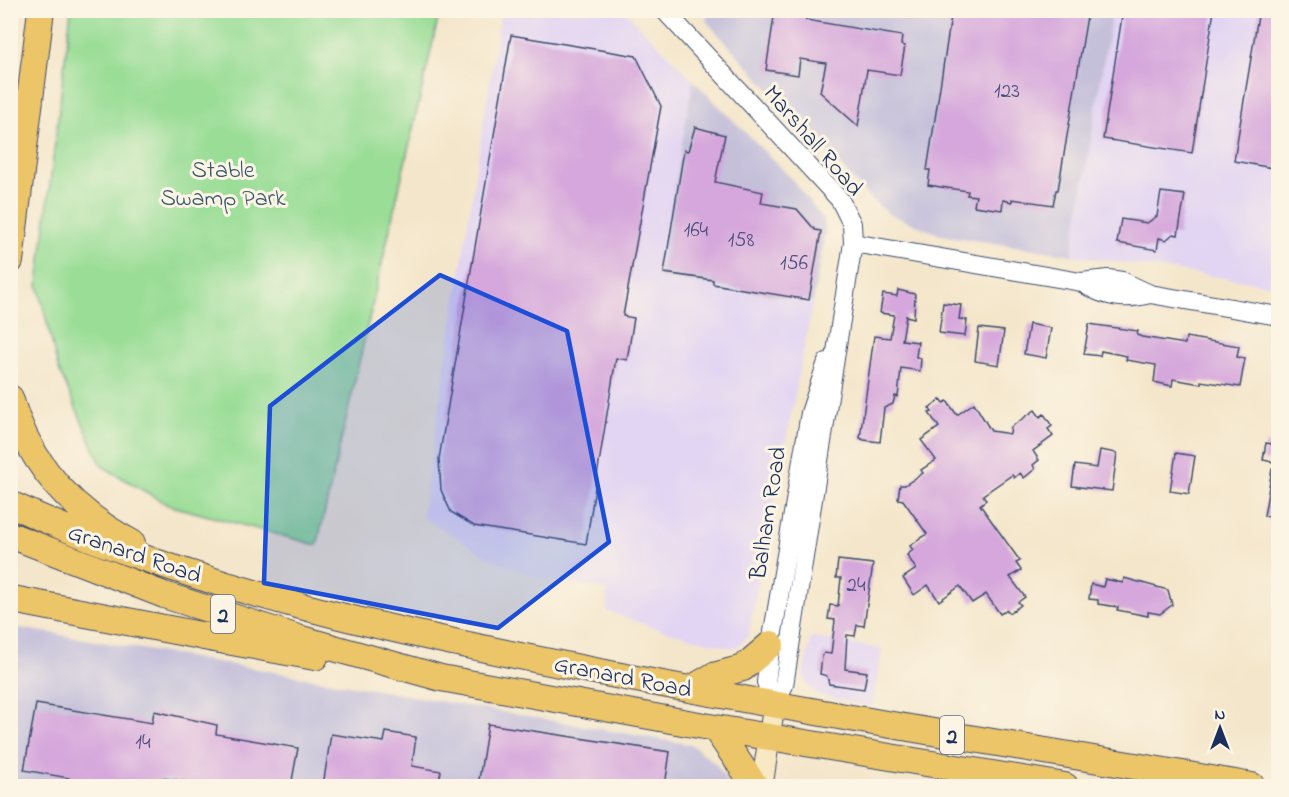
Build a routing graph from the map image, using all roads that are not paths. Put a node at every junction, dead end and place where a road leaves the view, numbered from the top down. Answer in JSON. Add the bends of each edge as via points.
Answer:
{"nodes":[{"id":1,"x":41,"y":10,"type":"edge"},
{"id":2,"x":664,"y":10,"type":"edge"},
{"id":3,"x":853,"y":243,"type":"junction"},
{"id":4,"x":10,"y":261,"type":"edge"},
{"id":5,"x":1278,"y":316,"type":"edge"},
{"id":6,"x":839,"y":332,"type":"junction"},
{"id":7,"x":10,"y":398,"type":"edge"},
{"id":8,"x":10,"y":504,"type":"edge"},
{"id":9,"x":10,"y":535,"type":"edge"},
{"id":10,"x":223,"y":584,"type":"junction"},
{"id":11,"x":10,"y":599,"type":"edge"},
{"id":12,"x":10,"y":609,"type":"edge"},
{"id":13,"x":224,"y":640,"type":"junction"},
{"id":14,"x":771,"y":644,"type":"junction"},
{"id":15,"x":441,"y":678,"type":"junction"},
{"id":16,"x":691,"y":689,"type":"junction"},
{"id":17,"x":774,"y":705,"type":"junction"},
{"id":18,"x":715,"y":728,"type":"junction"},
{"id":19,"x":771,"y":737,"type":"junction"},
{"id":20,"x":755,"y":786,"type":"edge"},
{"id":21,"x":762,"y":786,"type":"edge"},
{"id":22,"x":1065,"y":786,"type":"edge"},
{"id":23,"x":1252,"y":786,"type":"edge"}],
"edges":[{"from":1,"to":4,"type":"highway"},
{"from":2,"to":3,"type":"street","name":"Marshall Road","via":[[840,200],[852,224]]},
{"from":3,"to":5,"type":"street","via":[[1081,282],[1105,296],[1135,298],[1150,294]]},
{"from":3,"to":6,"type":"street","name":"Balham Road"},
{"from":6,"to":14,"type":"street","name":"Balham Road","via":[[810,412]]},
{"from":6,"to":17,"type":"street","name":"Balham Road","via":[[784,685]]},
{"from":7,"to":10,"type":"highway","via":[[38,461],[70,500],[114,533]]},
{"from":8,"to":10,"type":"highway","name":"Granard Road","number":"2","via":[[124,553]]},
{"from":9,"to":15,"type":"highway","name":"Granard Road","number":"2","via":[[175,599]]},
{"from":10,"to":16,"type":"highway","name":"Granard Road","number":"2","via":[[444,641]]},
{"from":11,"to":13,"type":"highway"},
{"from":12,"to":13,"type":"highway"},
{"from":13,"to":15,"type":"highway"},
{"from":14,"to":16,"type":"highway","via":[[742,668],[713,676]]},
{"from":14,"to":17,"type":"street","name":"Balham Road","via":[[766,682]]},
{"from":15,"to":18,"type":"highway","name":"Granard Road","number":"2"},
{"from":16,"to":17,"type":"highway","name":"Granard Road","number":"2"},
{"from":17,"to":19,"type":"main road","name":"Balham Road"},
{"from":17,"to":23,"type":"highway","name":"Granard Road","number":"2"},
{"from":18,"to":19,"type":"highway","name":"Granard Road","number":"2"},
{"from":18,"to":20,"type":"highway"},
{"from":19,"to":21,"type":"main road","name":"Balham Road"},
{"from":19,"to":22,"type":"highway","name":"Granard Road","number":"2"}]}
